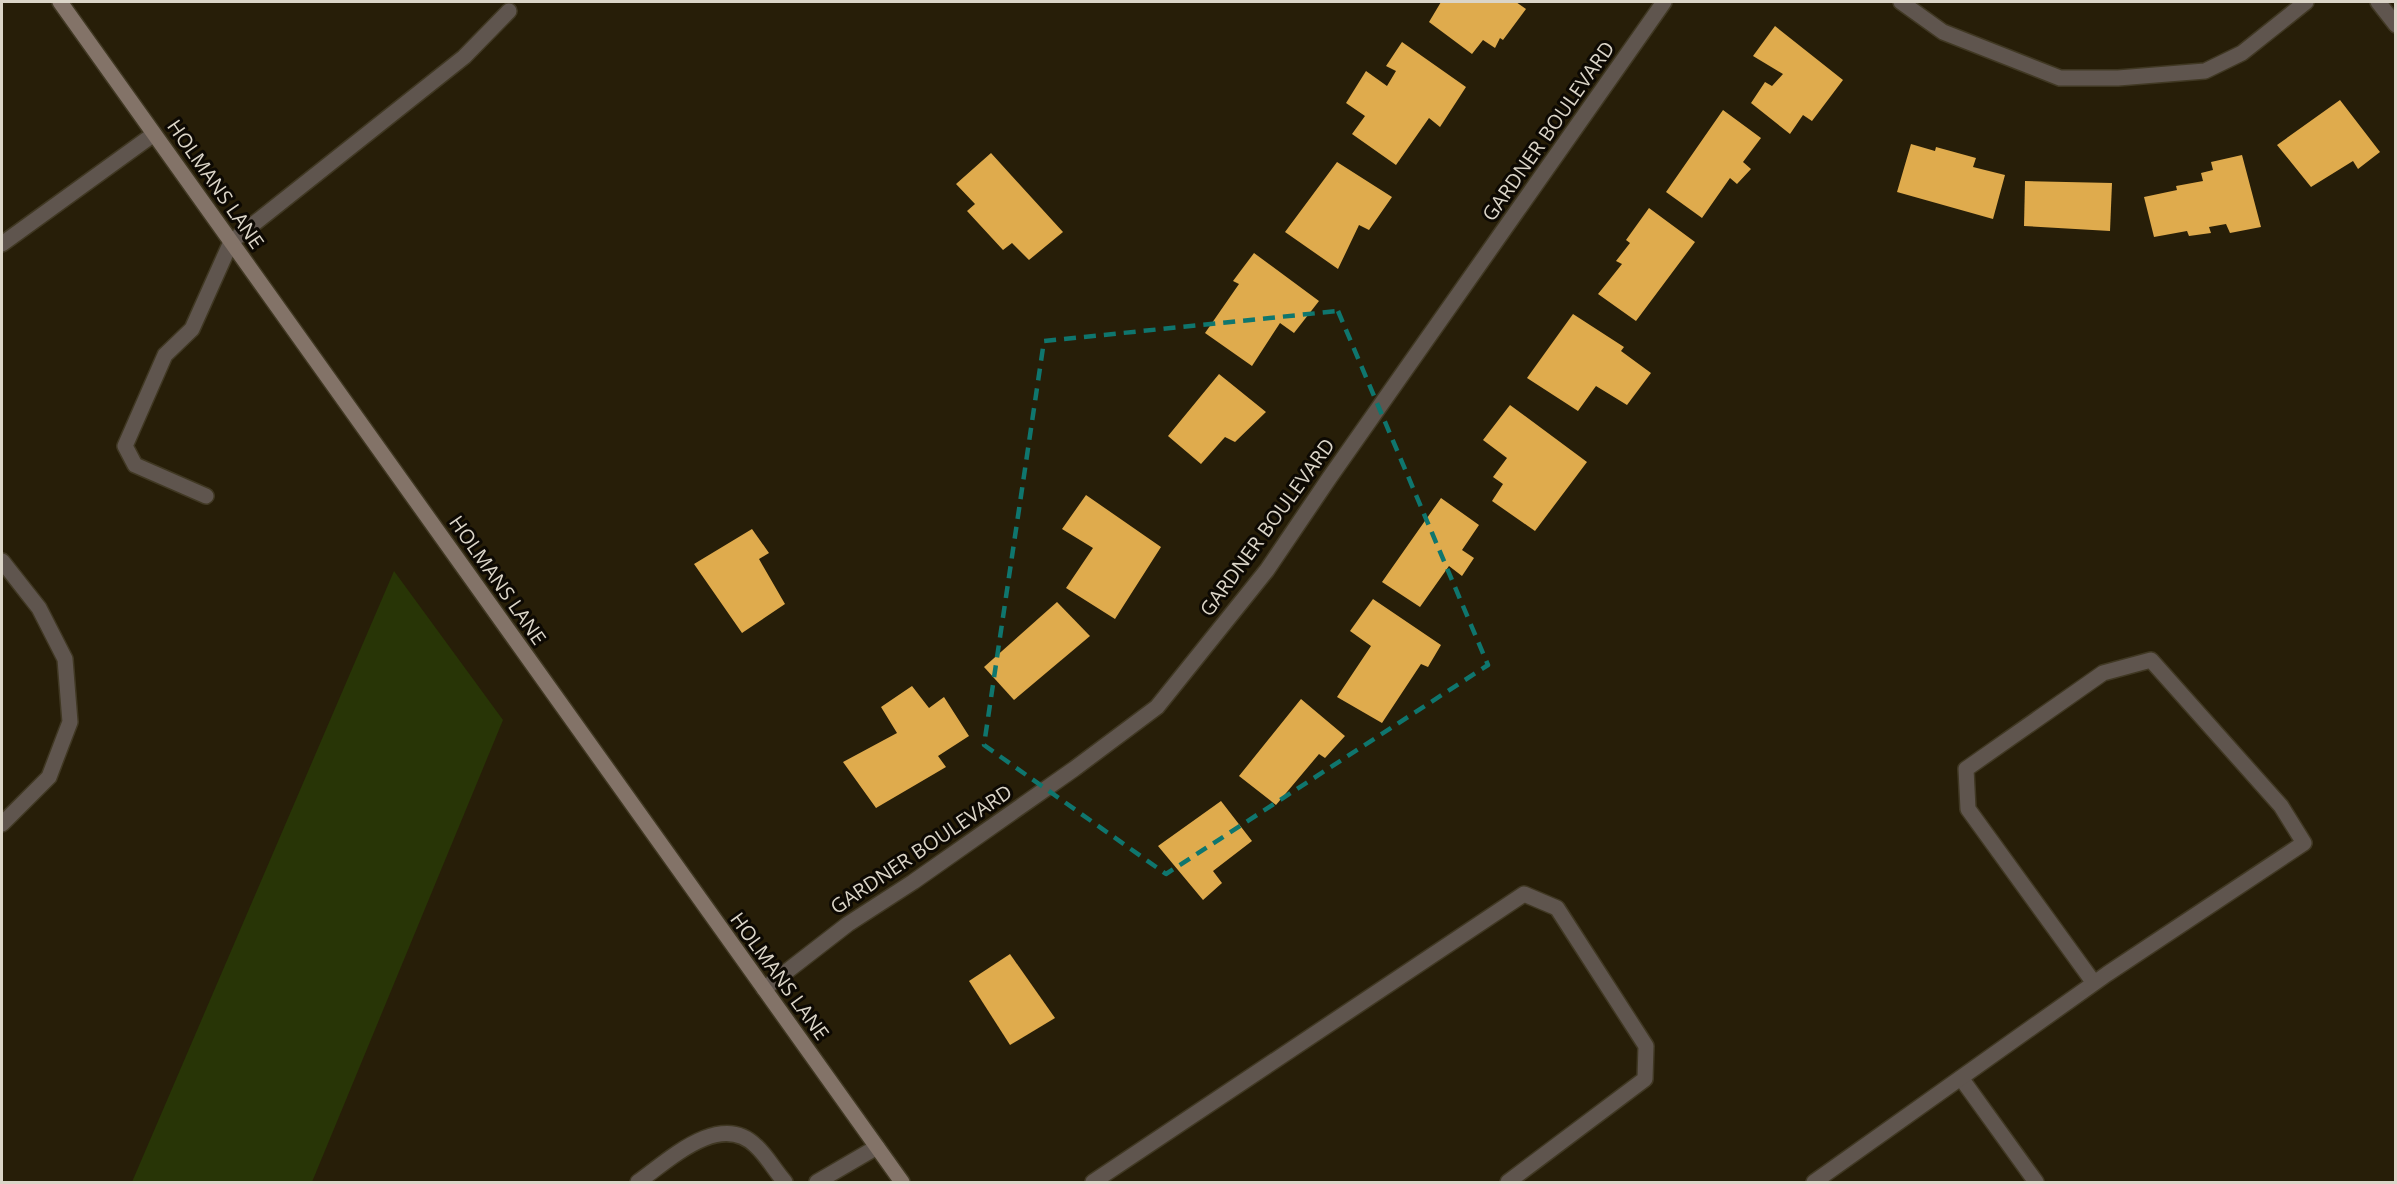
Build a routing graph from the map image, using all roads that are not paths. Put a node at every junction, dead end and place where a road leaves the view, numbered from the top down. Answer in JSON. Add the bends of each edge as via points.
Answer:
{"nodes":[{"id":1,"x":60,"y":2,"type":"edge"},
{"id":2,"x":1664,"y":2,"type":"edge"},
{"id":3,"x":1901,"y":2,"type":"edge"},
{"id":4,"x":2306,"y":2,"type":"edge"},
{"id":5,"x":2378,"y":2,"type":"edge"},
{"id":6,"x":509,"y":11,"type":"dead end"},
{"id":7,"x":2396,"y":25,"type":"edge"},
{"id":8,"x":154,"y":134,"type":"junction"},
{"id":9,"x":231,"y":242,"type":"junction"},
{"id":10,"x":2,"y":244,"type":"edge"},
{"id":11,"x":206,"y":496,"type":"dead end"},
{"id":12,"x":2,"y":561,"type":"edge"},
{"id":13,"x":2,"y":824,"type":"edge"},
{"id":14,"x":2094,"y":983,"type":"junction"},
{"id":15,"x":764,"y":989,"type":"junction"},
{"id":16,"x":1960,"y":1078,"type":"junction"},
{"id":17,"x":877,"y":1147,"type":"junction"},
{"id":18,"x":638,"y":1182,"type":"edge"},
{"id":19,"x":785,"y":1182,"type":"edge"},
{"id":20,"x":817,"y":1182,"type":"edge"},
{"id":21,"x":902,"y":1182,"type":"edge"},
{"id":22,"x":1093,"y":1182,"type":"edge"},
{"id":23,"x":1508,"y":1182,"type":"edge"},
{"id":24,"x":1814,"y":1182,"type":"edge"},
{"id":25,"x":2036,"y":1182,"type":"edge"}],
"edges":[{"from":1,"to":8,"type":"main road","name":"HOLMANS LANE"},
{"from":2,"to":15,"type":"street","name":"GARDNER BOULEVARD","via":[[1267,570],[1157,706],[1074,769],[848,924]]},
{"from":3,"to":4,"type":"street","via":[[1943,32],[2060,78],[2118,78],[2205,71],[2242,53]]},
{"from":5,"to":7,"type":"street"},
{"from":6,"to":9,"type":"street","via":[[464,57]]},
{"from":8,"to":9,"type":"main road","name":"HOLMANS LANE"},
{"from":8,"to":10,"type":"street"},
{"from":9,"to":11,"type":"street","via":[[192,329],[165,355],[125,446],[135,465]]},
{"from":9,"to":15,"type":"main road","name":"HOLMANS LANE"},
{"from":12,"to":13,"type":"street","via":[[39,608],[65,659],[70,722],[49,777]]},
{"from":14,"to":14,"type":"street","via":[[2304,843],[2281,806],[2151,660],[2103,673],[1966,770],[1968,809]]},
{"from":14,"to":16,"type":"street"},
{"from":15,"to":17,"type":"main road","name":"HOLMANS LANE"},
{"from":16,"to":24,"type":"street"},
{"from":16,"to":25,"type":"street"},
{"from":17,"to":20,"type":"street"},
{"from":17,"to":21,"type":"main road","name":"HOLMANS LANE"},
{"from":18,"to":19,"type":"street","via":[[696,1141],[718,1133],[737,1134],[755,1144]]},
{"from":22,"to":23,"type":"street","via":[[1524,894],[1557,908],[1646,1046],[1645,1079]]}]}
